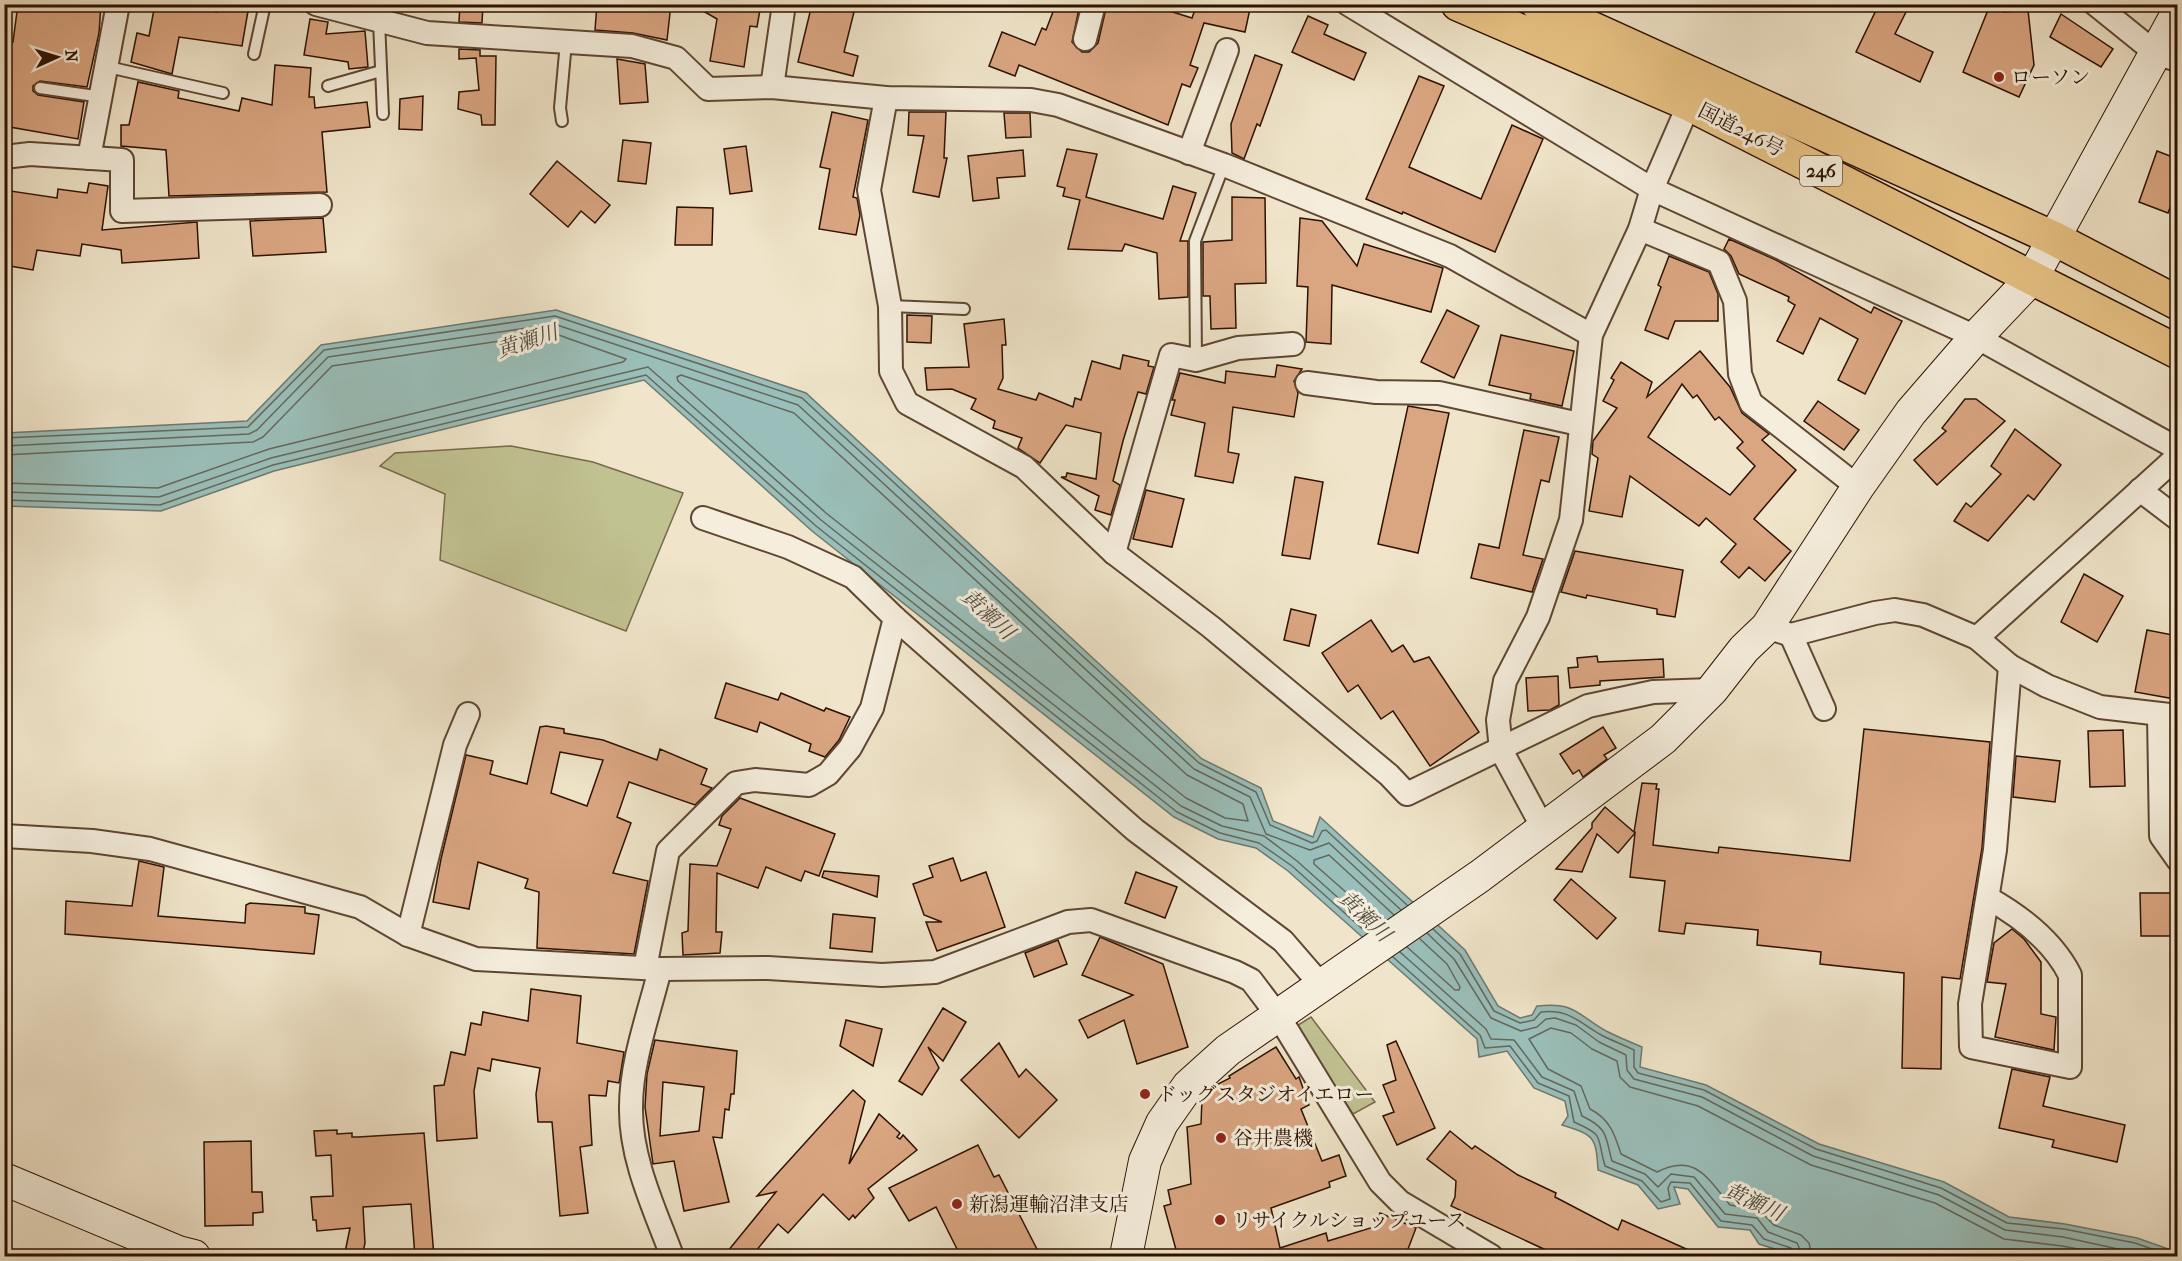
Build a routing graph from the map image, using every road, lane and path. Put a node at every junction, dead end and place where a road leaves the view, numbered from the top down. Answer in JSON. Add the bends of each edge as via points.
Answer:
{"nodes":[{"id":1,"x":118,"y":4,"type":"edge"},
{"id":2,"x":265,"y":4,"type":"edge"},
{"id":3,"x":316,"y":4,"type":"edge"},
{"id":4,"x":784,"y":4,"type":"edge"},
{"id":5,"x":1094,"y":4,"type":"edge"},
{"id":6,"x":1348,"y":4,"type":"edge"},
{"id":7,"x":1458,"y":4,"type":"edge"},
{"id":8,"x":1538,"y":4,"type":"edge"},
{"id":9,"x":2095,"y":4,"type":"edge"},
{"id":10,"x":2178,"y":12,"type":"edge"},
{"id":11,"x":379,"y":21,"type":"junction"},
{"id":12,"x":1085,"y":39,"type":"dead end"},
{"id":13,"x":566,"y":42,"type":"junction"},
{"id":14,"x":1227,"y":50,"type":"dead end"},
{"id":15,"x":254,"y":54,"type":"dead end"},
{"id":16,"x":2167,"y":57,"type":"edge"},
{"id":17,"x":108,"y":67,"type":"junction"},
{"id":18,"x":381,"y":71,"type":"junction"},
{"id":19,"x":328,"y":86,"type":"dead end"},
{"id":20,"x":772,"y":87,"type":"junction"},
{"id":21,"x":40,"y":88,"type":"dead end"},
{"id":22,"x":223,"y":93,"type":"dead end"},
{"id":23,"x":102,"y":97,"type":"junction"},
{"id":24,"x":886,"y":98,"type":"junction"},
{"id":25,"x":1689,"y":104,"type":"junction"},
{"id":26,"x":383,"y":114,"type":"dead end"},
{"id":27,"x":562,"y":121,"type":"dead end"},
{"id":28,"x":1189,"y":153,"type":"junction"},
{"id":29,"x":4,"y":157,"type":"edge"},
{"id":30,"x":89,"y":158,"type":"junction"},
{"id":31,"x":1224,"y":165,"type":"junction"},
{"id":32,"x":1652,"y":189,"type":"junction"},
{"id":33,"x":320,"y":206,"type":"dead end"},
{"id":34,"x":1640,"y":229,"type":"junction"},
{"id":35,"x":2053,"y":238,"type":"junction"},
{"id":36,"x":2032,"y":278,"type":"junction"},
{"id":37,"x":2178,"y":303,"type":"edge"},
{"id":38,"x":890,"y":306,"type":"junction"},
{"id":39,"x":964,"y":309,"type":"dead end"},
{"id":40,"x":1591,"y":335,"type":"junction"},
{"id":41,"x":1976,"y":337,"type":"junction"},
{"id":42,"x":1293,"y":344,"type":"dead end"},
{"id":43,"x":2178,"y":352,"type":"edge"},
{"id":44,"x":1196,"y":360,"type":"junction"},
{"id":45,"x":1307,"y":383,"type":"dead end"},
{"id":46,"x":1579,"y":424,"type":"junction"},
{"id":47,"x":2178,"y":449,"type":"edge"},
{"id":48,"x":2178,"y":456,"type":"edge"},
{"id":49,"x":1858,"y":487,"type":"junction"},
{"id":50,"x":2140,"y":490,"type":"junction"},
{"id":51,"x":703,"y":518,"type":"dead end"},
{"id":52,"x":2178,"y":519,"type":"edge"},
{"id":53,"x":1114,"y":553,"type":"junction"},
{"id":54,"x":895,"y":618,"type":"junction"},
{"id":55,"x":1779,"y":631,"type":"junction"},
{"id":56,"x":1977,"y":638,"type":"junction"},
{"id":57,"x":2010,"y":666,"type":"junction"},
{"id":58,"x":1712,"y":690,"type":"junction"},
{"id":59,"x":1824,"y":709,"type":"dead end"},
{"id":60,"x":468,"y":714,"type":"dead end"},
{"id":61,"x":2168,"y":715,"type":"edge"},
{"id":62,"x":1501,"y":750,"type":"junction"},
{"id":63,"x":1543,"y":828,"type":"junction"},
{"id":64,"x":4,"y":836,"type":"edge"},
{"id":65,"x":2178,"y":860,"type":"edge"},
{"id":66,"x":1988,"y":898,"type":"junction"},
{"id":67,"x":408,"y":935,"type":"junction"},
{"id":68,"x":652,"y":969,"type":"junction"},
{"id":69,"x":1326,"y":982,"type":"junction"},
{"id":70,"x":1279,"y":1017,"type":"junction"},
{"id":71,"x":4,"y":1179,"type":"edge"},
{"id":72,"x":194,"y":1257,"type":"edge"},
{"id":73,"x":672,"y":1257,"type":"edge"},
{"id":74,"x":1126,"y":1257,"type":"edge"},
{"id":75,"x":1491,"y":1257,"type":"edge"}],
"edges":[{"from":1,"to":17,"type":"street"},
{"from":2,"to":15,"type":"lane"},
{"from":3,"to":11,"type":"street"},
{"from":4,"to":20,"type":"street"},
{"from":5,"to":12,"type":"street"},
{"from":6,"to":32,"type":"street"},
{"from":7,"to":25,"type":"highway","name":"国道246号","number":"246"},
{"from":8,"to":35,"type":"highway","name":"国道246号","number":"246"},
{"from":9,"to":16,"type":"street"},
{"from":10,"to":16,"type":"street"},
{"from":11,"to":13,"type":"street","via":[[427,33]]},
{"from":11,"to":18,"type":"lane"},
{"from":13,"to":20,"type":"street","via":[[633,46],[676,58],[708,89]]},
{"from":13,"to":27,"type":"lane"},
{"from":14,"to":28,"type":"street"},
{"from":16,"to":35,"type":"street"},
{"from":17,"to":22,"type":"lane"},
{"from":17,"to":23,"type":"street"},
{"from":18,"to":19,"type":"lane"},
{"from":18,"to":26,"type":"lane"},
{"from":20,"to":24,"type":"street"},
{"from":21,"to":23,"type":"lane"},
{"from":23,"to":30,"type":"street"},
{"from":24,"to":28,"type":"street","via":[[1031,100],[1058,105]]},
{"from":24,"to":38,"type":"street","via":[[869,190]]},
{"from":25,"to":32,"type":"street"},
{"from":25,"to":36,"type":"highway","name":"国道246号","number":"246"},
{"from":28,"to":31,"type":"street"},
{"from":29,"to":30,"type":"street","via":[[30,154]]},
{"from":30,"to":33,"type":"street","via":[[122,160],[122,211]]},
{"from":31,"to":40,"type":"street","via":[[1450,255]]},
{"from":31,"to":44,"type":"lane","via":[[1195,241]]},
{"from":32,"to":34,"type":"street"},
{"from":32,"to":41,"type":"street"},
{"from":34,"to":40,"type":"street"},
{"from":34,"to":49,"type":"street","via":[[1719,262],[1735,301],[1740,374],[1751,403]]},
{"from":35,"to":36,"type":"street"},
{"from":35,"to":37,"type":"highway","name":"国道246号","number":"246"},
{"from":36,"to":41,"type":"street"},
{"from":36,"to":43,"type":"highway","name":"国道246号","number":"246"},
{"from":38,"to":39,"type":"lane"},
{"from":38,"to":53,"type":"street","via":[[891,371],[907,403],[1024,467]]},
{"from":40,"to":46,"type":"street"},
{"from":41,"to":47,"type":"street"},
{"from":41,"to":49,"type":"street","via":[[1911,412]]},
{"from":42,"to":44,"type":"street","via":[[1238,348]]},
{"from":44,"to":53,"type":"street","via":[[1171,355]]},
{"from":45,"to":46,"type":"street","via":[[1376,392],[1439,393]]},
{"from":46,"to":62,"type":"street","via":[[1571,520],[1538,617],[1505,681],[1498,720]]},
{"from":48,"to":50,"type":"street"},
{"from":49,"to":55,"type":"street"},
{"from":50,"to":52,"type":"street"},
{"from":50,"to":56,"type":"street"},
{"from":51,"to":54,"type":"street","via":[[788,547],[853,577]]},
{"from":53,"to":62,"type":"street","via":[[1211,627],[1407,794]]},
{"from":54,"to":68,"type":"street","via":[[872,708],[850,748],[828,774],[809,784],[755,780],[736,783],[668,851]]},
{"from":54,"to":69,"type":"street","via":[[1135,830],[1283,941]]},
{"from":55,"to":56,"type":"street","via":[[1895,609],[1923,615]]},
{"from":55,"to":58,"type":"street","via":[[1744,649]]},
{"from":55,"to":59,"type":"street"},
{"from":56,"to":57,"type":"street"},
{"from":57,"to":61,"type":"street","via":[[2100,707]]},
{"from":57,"to":66,"type":"street"},
{"from":58,"to":62,"type":"street","via":[[1653,692],[1588,706]]},
{"from":58,"to":63,"type":"street","via":[[1663,739]]},
{"from":60,"to":67,"type":"street","via":[[455,745]]},
{"from":61,"to":65,"type":"street","via":[[2162,836]]},
{"from":62,"to":63,"type":"street"},
{"from":63,"to":69,"type":"street"},
{"from":64,"to":67,"type":"street","via":[[150,849],[360,906]]},
{"from":66,"to":66,"type":"street","via":[[1970,1004],[1971,1047],[2070,1066],[2070,975],[2063,962],[2016,914]]},
{"from":67,"to":68,"type":"street","via":[[476,959]]},
{"from":68,"to":70,"type":"street","via":[[768,968],[882,975],[935,972],[1068,922],[1091,920],[1251,980]]},
{"from":68,"to":73,"type":"street","via":[[630,1109],[637,1156]]},
{"from":69,"to":70,"type":"street"},
{"from":70,"to":74,"type":"street","via":[[1228,1050],[1188,1086],[1162,1123],[1145,1161]]},
{"from":70,"to":75,"type":"street","via":[[1380,1182],[1400,1202]]},
{"from":71,"to":72,"type":"street"}]}
